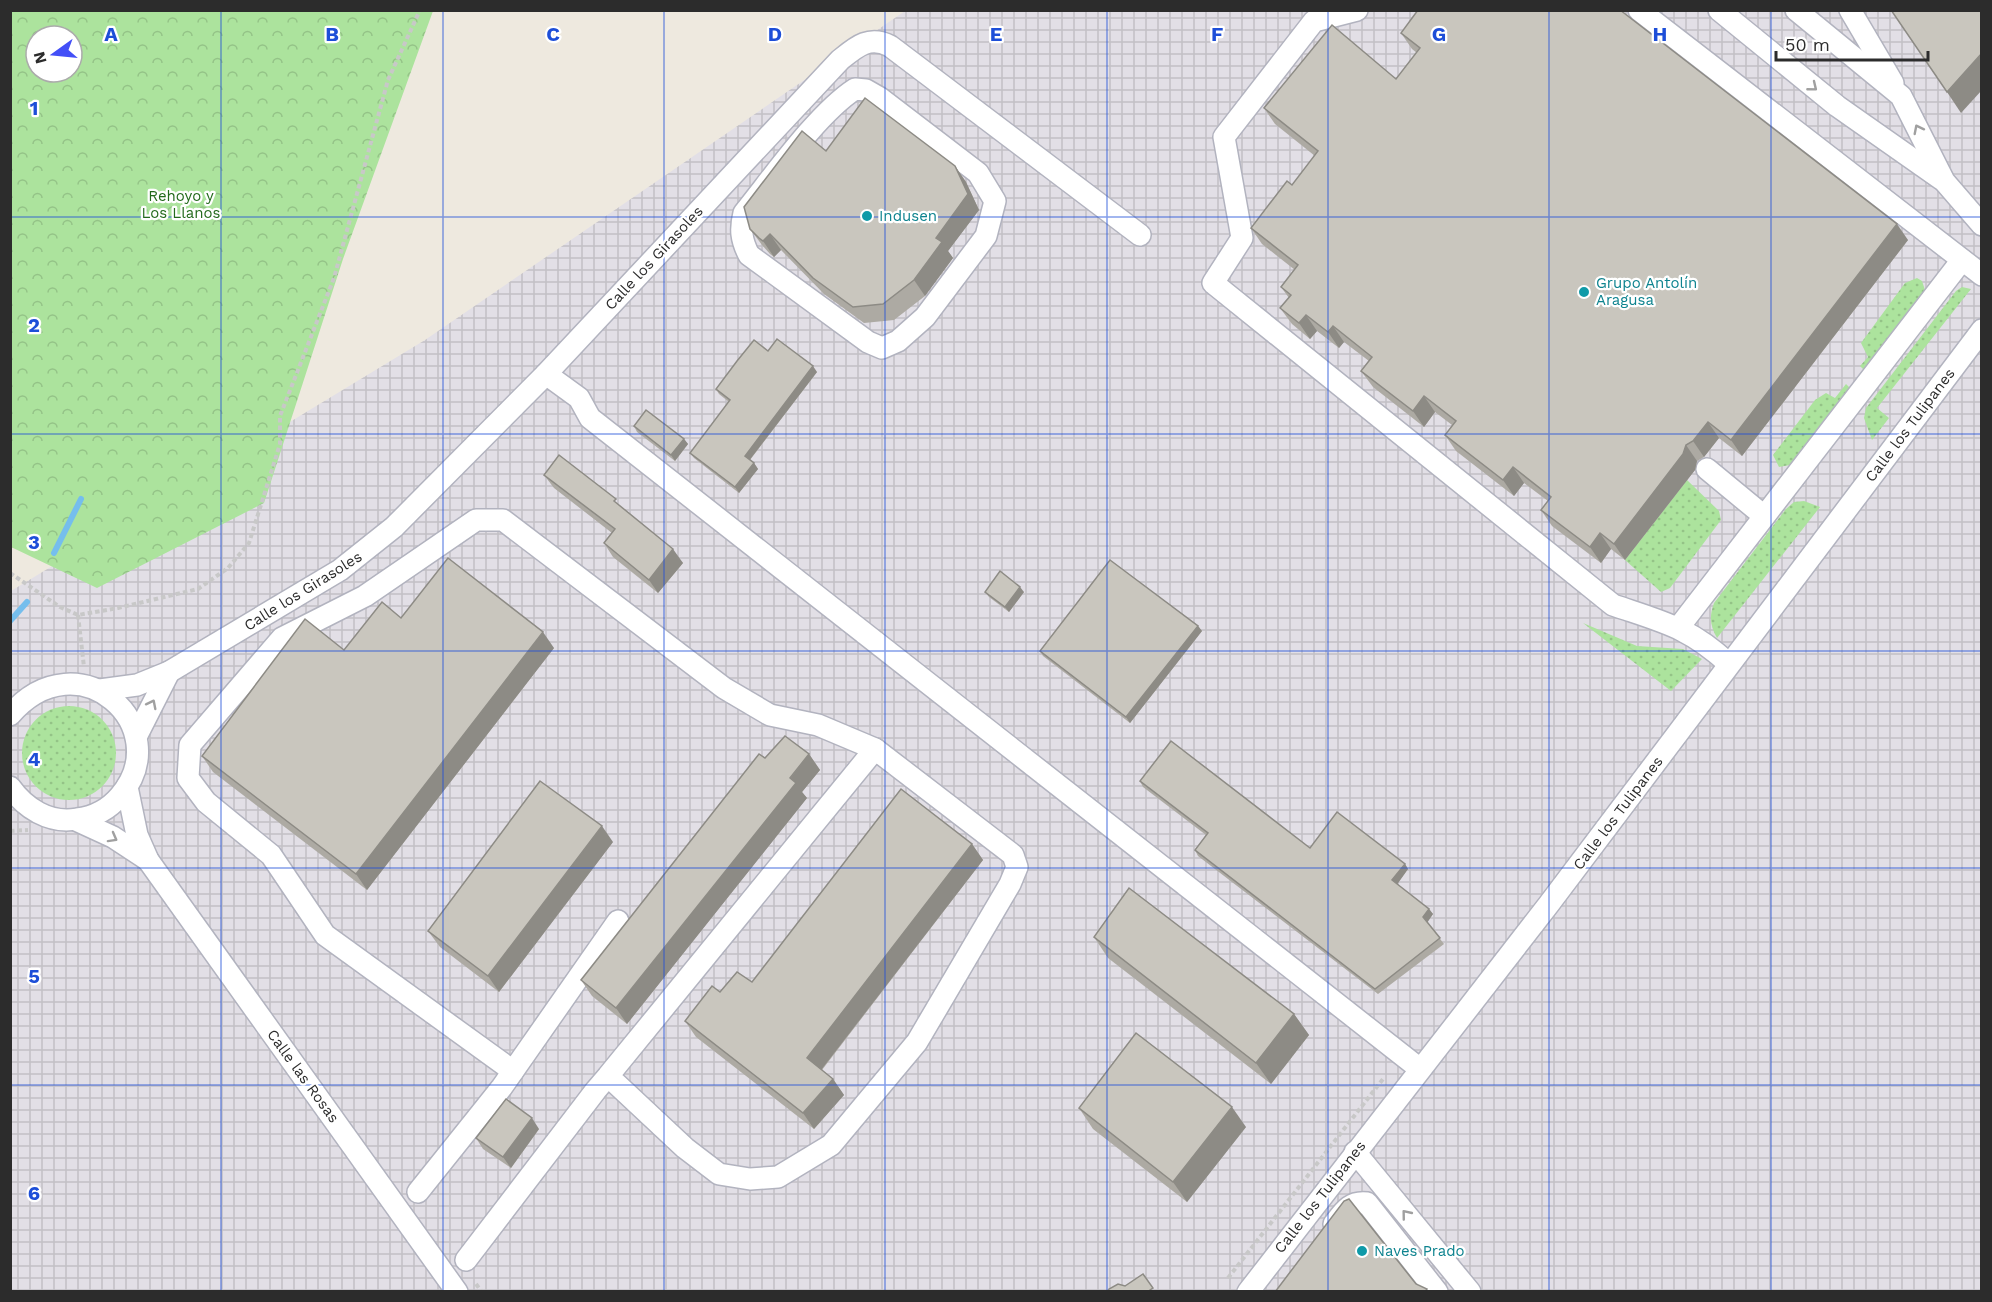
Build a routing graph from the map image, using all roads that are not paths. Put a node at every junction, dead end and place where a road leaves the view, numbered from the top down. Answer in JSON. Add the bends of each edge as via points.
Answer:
{"nodes":[{"id":1,"x":1357,"y":10,"type":"edge"},
{"id":2,"x":1639,"y":10,"type":"edge"},
{"id":3,"x":1719,"y":10,"type":"edge"},
{"id":4,"x":1796,"y":10,"type":"edge"},
{"id":5,"x":1850,"y":10,"type":"edge"},
{"id":6,"x":840,"y":93,"type":"joint"},
{"id":7,"x":1901,"y":96,"type":"junction"},
{"id":8,"x":1944,"y":181,"type":"junction"},
{"id":9,"x":1982,"y":225,"type":"edge"},
{"id":10,"x":1140,"y":235,"type":"dead end"},
{"id":11,"x":1962,"y":260,"type":"junction"},
{"id":12,"x":1982,"y":275,"type":"edge"},
{"id":13,"x":1982,"y":330,"type":"edge"},
{"id":14,"x":546,"y":374,"type":"junction"},
{"id":15,"x":1707,"y":468,"type":"dead end"},
{"id":16,"x":1764,"y":516,"type":"junction"},
{"id":17,"x":1679,"y":627,"type":"junction"},
{"id":18,"x":1730,"y":664,"type":"junction"},
{"id":19,"x":169,"y":672,"type":"junction"},
{"id":20,"x":90,"y":682,"type":"junction"},
{"id":21,"x":10,"y":715,"type":"edge"},
{"id":22,"x":136,"y":737,"type":"junction"},
{"id":23,"x":875,"y":749,"type":"junction"},
{"id":24,"x":10,"y":787,"type":"edge"},
{"id":25,"x":127,"y":787,"type":"junction"},
{"id":26,"x":19,"y":806,"type":"edge"},
{"id":27,"x":76,"y":820,"type":"junction"},
{"id":28,"x":148,"y":860,"type":"junction"},
{"id":29,"x":618,"y":921,"type":"dead end"},
{"id":30,"x":1420,"y":1069,"type":"junction"},
{"id":31,"x":513,"y":1071,"type":"junction"},
{"id":32,"x":608,"y":1076,"type":"junction"},
{"id":33,"x":1355,"y":1152,"type":"junction"},
{"id":34,"x":418,"y":1192,"type":"dead end"},
{"id":35,"x":1318,"y":1245,"type":"edge"},
{"id":36,"x":466,"y":1260,"type":"dead end"},
{"id":37,"x":466,"y":1287,"type":"edge"},
{"id":38,"x":1248,"y":1292,"type":"edge"},
{"id":39,"x":1437,"y":1292,"type":"edge"},
{"id":40,"x":1470,"y":1292,"type":"edge"}],
"edges":[{"from":1,"to":17,"type":"street","via":[[1314,21],[1224,137],[1242,238],[1213,283],[1613,605]]},
{"from":2,"to":11,"type":"street"},
{"from":3,"to":8,"type":"street","one_way":true,"via":[[1837,106]]},
{"from":4,"to":7,"type":"street"},
{"from":5,"to":7,"type":"street"},
{"from":6,"to":6,"type":"street","via":[[866,90],[880,98],[978,173],[996,201],[986,236],[925,317],[898,341],[882,348],[868,342],[749,255],[742,242],[740,227],[744,213]]},
{"from":8,"to":7,"type":"street","one_way":true},
{"from":8,"to":9,"type":"street"},
{"from":10,"to":14,"type":"street","name":"Calle los Girasoles","via":[[890,46],[880,41],[861,43],[815,85]]},
{"from":11,"to":12,"type":"street"},
{"from":11,"to":16,"type":"street"},
{"from":13,"to":18,"type":"street","name":"Calle los Tulipanes"},
{"from":14,"to":19,"type":"street","name":"Calle los Girasoles","via":[[369,549]]},
{"from":14,"to":30,"type":"street","via":[[579,398],[590,418]]},
{"from":15,"to":16,"type":"street"},
{"from":16,"to":17,"type":"street"},
{"from":17,"to":18,"type":"street"},
{"from":18,"to":30,"type":"street","name":"Calle los Tulipanes"},
{"from":19,"to":20,"type":"street","name":"Calle los Girasoles","via":[[137,685]]},
{"from":22,"to":19,"type":"street","one_way":true},
{"from":20,"to":21,"type":"street","name":"Calle los Girasoles","via":[[44,687],[25,698]]},
{"from":20,"to":22,"type":"street","via":[[122,710]]},
{"from":22,"to":25,"type":"street","via":[[137,754]]},
{"from":23,"to":31,"type":"street","via":[[818,725],[770,715],[724,688],[503,520],[476,520],[364,596],[282,638],[190,745],[188,778],[206,802],[271,855],[325,935]]},
{"from":23,"to":32,"type":"street"},
{"from":23,"to":32,"type":"street","via":[[1013,855],[1017,867],[918,1042],[831,1145],[778,1177],[750,1179],[719,1174],[685,1148]]},
{"from":24,"to":26,"type":"street"},
{"from":25,"to":27,"type":"street","via":[[105,809]]},
{"from":25,"to":28,"type":"street","name":"Calle las Rosas","via":[[137,835]]},
{"from":26,"to":27,"type":"street","via":[[59,819]]},
{"from":27,"to":28,"type":"street","name":"Calle las Rosas","one_way":true,"via":[[113,837]]},
{"from":28,"to":37,"type":"street","name":"Calle las Rosas"},
{"from":29,"to":31,"type":"street"},
{"from":30,"to":33,"type":"street","name":"Calle los Tulipanes"},
{"from":31,"to":34,"type":"street"},
{"from":32,"to":36,"type":"street"},
{"from":33,"to":38,"type":"street","name":"Calle los Tulipanes"},
{"from":40,"to":33,"type":"street","one_way":true},
{"from":35,"to":39,"type":"street","via":[[1347,1207],[1367,1203]]}]}
